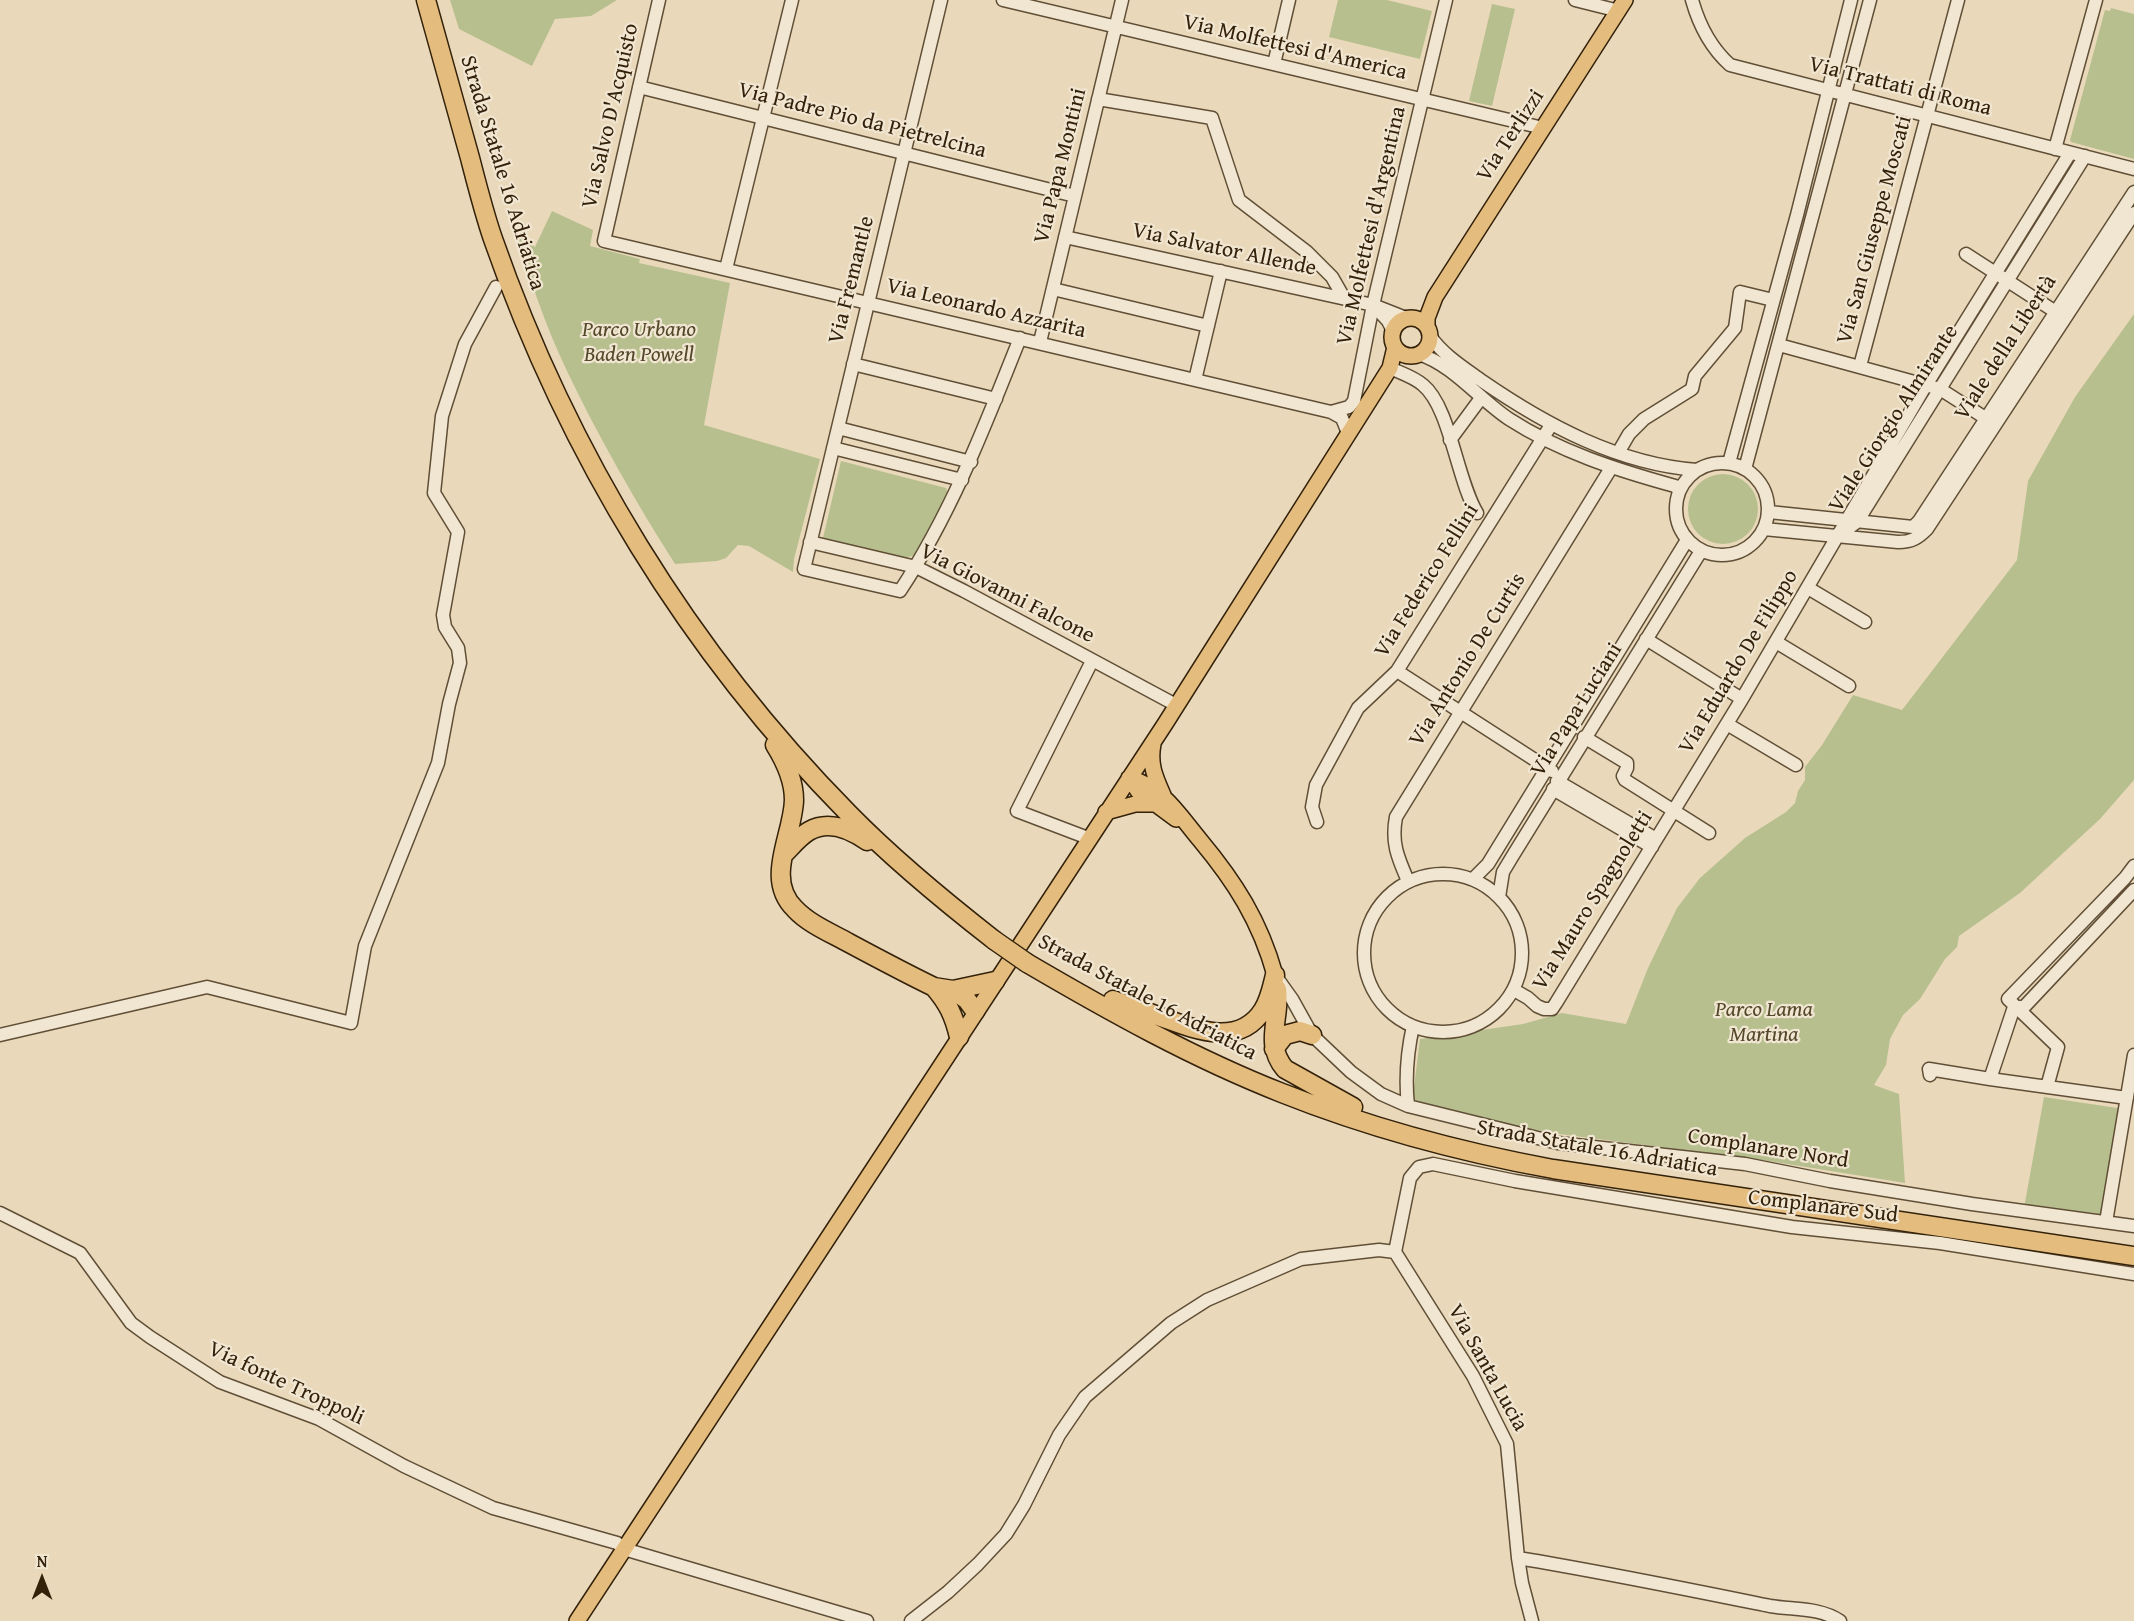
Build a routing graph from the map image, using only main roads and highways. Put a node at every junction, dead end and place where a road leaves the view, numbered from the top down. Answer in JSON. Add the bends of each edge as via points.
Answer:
{"nodes":[{"id":1,"x":426,"y":0,"type":"edge"},
{"id":2,"x":438,"y":0,"type":"edge"},
{"id":3,"x":1622,"y":5,"type":"edge"},
{"id":4,"x":1435,"y":297,"type":"junction"},
{"id":5,"x":1408,"y":318,"type":"junction"},
{"id":6,"x":1429,"y":331,"type":"junction"},
{"id":7,"x":1402,"y":348,"type":"junction"},
{"id":8,"x":736,"y":686,"type":"junction"},
{"id":9,"x":1153,"y":741,"type":"junction"},
{"id":10,"x":1129,"y":778,"type":"junction"},
{"id":11,"x":1160,"y":800,"type":"junction"},
{"id":12,"x":1106,"y":812,"type":"junction"},
{"id":13,"x":784,"y":854,"type":"junction"},
{"id":14,"x":930,"y":888,"type":"junction"},
{"id":15,"x":997,"y":936,"type":"junction"},
{"id":16,"x":1030,"y":958,"type":"junction"},
{"id":17,"x":1275,"y":975,"type":"junction"},
{"id":18,"x":995,"y":981,"type":"junction"},
{"id":19,"x":950,"y":996,"type":"junction"},
{"id":20,"x":1113,"y":1000,"type":"junction"},
{"id":21,"x":975,"y":1011,"type":"junction"},
{"id":22,"x":1312,"y":1035,"type":"road end"},
{"id":23,"x":959,"y":1036,"type":"junction"},
{"id":24,"x":1274,"y":1049,"type":"junction"},
{"id":25,"x":1353,"y":1107,"type":"junction"},
{"id":26,"x":2134,"y":1247,"type":"edge"},
{"id":27,"x":2134,"y":1256,"type":"edge"},
{"id":28,"x":577,"y":1621,"type":"edge"}],
"edges":[{"from":1,"to":8,"type":"highway","name":"Strada Statale 16 Adriatica","via":[[492,236],[542,364],[629,529],[673,599]]},
{"from":2,"to":15,"type":"highway","name":"Strada Statale 16 Adriatica","via":[[503,232],[533,313],[580,416],[639,523],[729,658],[789,732],[877,825]]},
{"from":3,"to":4,"type":"main road","name":"Via Terlizzi"},
{"from":4,"to":5,"type":"main road","name":"Via Terlizzi"},
{"from":4,"to":6,"type":"main road","name":"Via Terlizzi","via":[[1427,318]]},
{"from":5,"to":6,"type":"main road","via":[[1419,319]]},
{"from":5,"to":7,"type":"main road","name":"Via Terlizzi","via":[[1398,322]]},
{"from":6,"to":7,"type":"main road","name":"Via Terlizzi","via":[[1427,347]]},
{"from":7,"to":9,"type":"main road"},
{"from":8,"to":13,"type":"highway","via":[[783,758],[790,778],[794,799]]},
{"from":8,"to":14,"type":"highway","name":"Strada Statale 16 Adriatica","via":[[843,808]]},
{"from":9,"to":10,"type":"main road"},
{"from":9,"to":11,"type":"main road","via":[[1150,757]]},
{"from":10,"to":11,"type":"main road","via":[[1138,790]]},
{"from":10,"to":12,"type":"main road"},
{"from":11,"to":12,"type":"main road"},
{"from":11,"to":17,"type":"main road","via":[[1217,859],[1241,893],[1268,950]]},
{"from":12,"to":18,"type":"main road"},
{"from":13,"to":14,"type":"highway","via":[[809,831],[834,825],[856,833]]},
{"from":13,"to":19,"type":"highway","via":[[780,873],[783,891],[794,909],[820,927]]},
{"from":14,"to":15,"type":"highway","name":"Strada Statale 16 Adriatica"},
{"from":15,"to":16,"type":"highway","name":"Strada Statale 16 Adriatica","bridge":true},
{"from":16,"to":20,"type":"highway","name":"Strada Statale 16 Adriatica"},
{"from":16,"to":27,"type":"highway","name":"Strada Statale 16 Adriatica","via":[[1102,1007],[1250,1080],[1332,1112],[1464,1151],[1574,1173]]},
{"from":17,"to":20,"type":"highway","via":[[1262,1012],[1246,1027],[1225,1033],[1202,1032]]},
{"from":17,"to":24,"type":"highway","via":[[1278,996]]},
{"from":18,"to":19,"type":"highway"},
{"from":18,"to":21,"type":"main road"},
{"from":19,"to":21,"type":"highway","via":[[962,1009]]},
{"from":19,"to":23,"type":"highway"},
{"from":20,"to":25,"type":"highway","name":"Strada Statale 16 Adriatica","via":[[1247,1066]]},
{"from":21,"to":23,"type":"main road"},
{"from":22,"to":24,"type":"highway","via":[[1300,1031],[1285,1035]]},
{"from":23,"to":28,"type":"main road"},
{"from":24,"to":25,"type":"highway","via":[[1286,1068]]},
{"from":25,"to":26,"type":"highway","name":"Strada Statale 16 Adriatica","via":[[1466,1139],[1558,1158]]}]}
